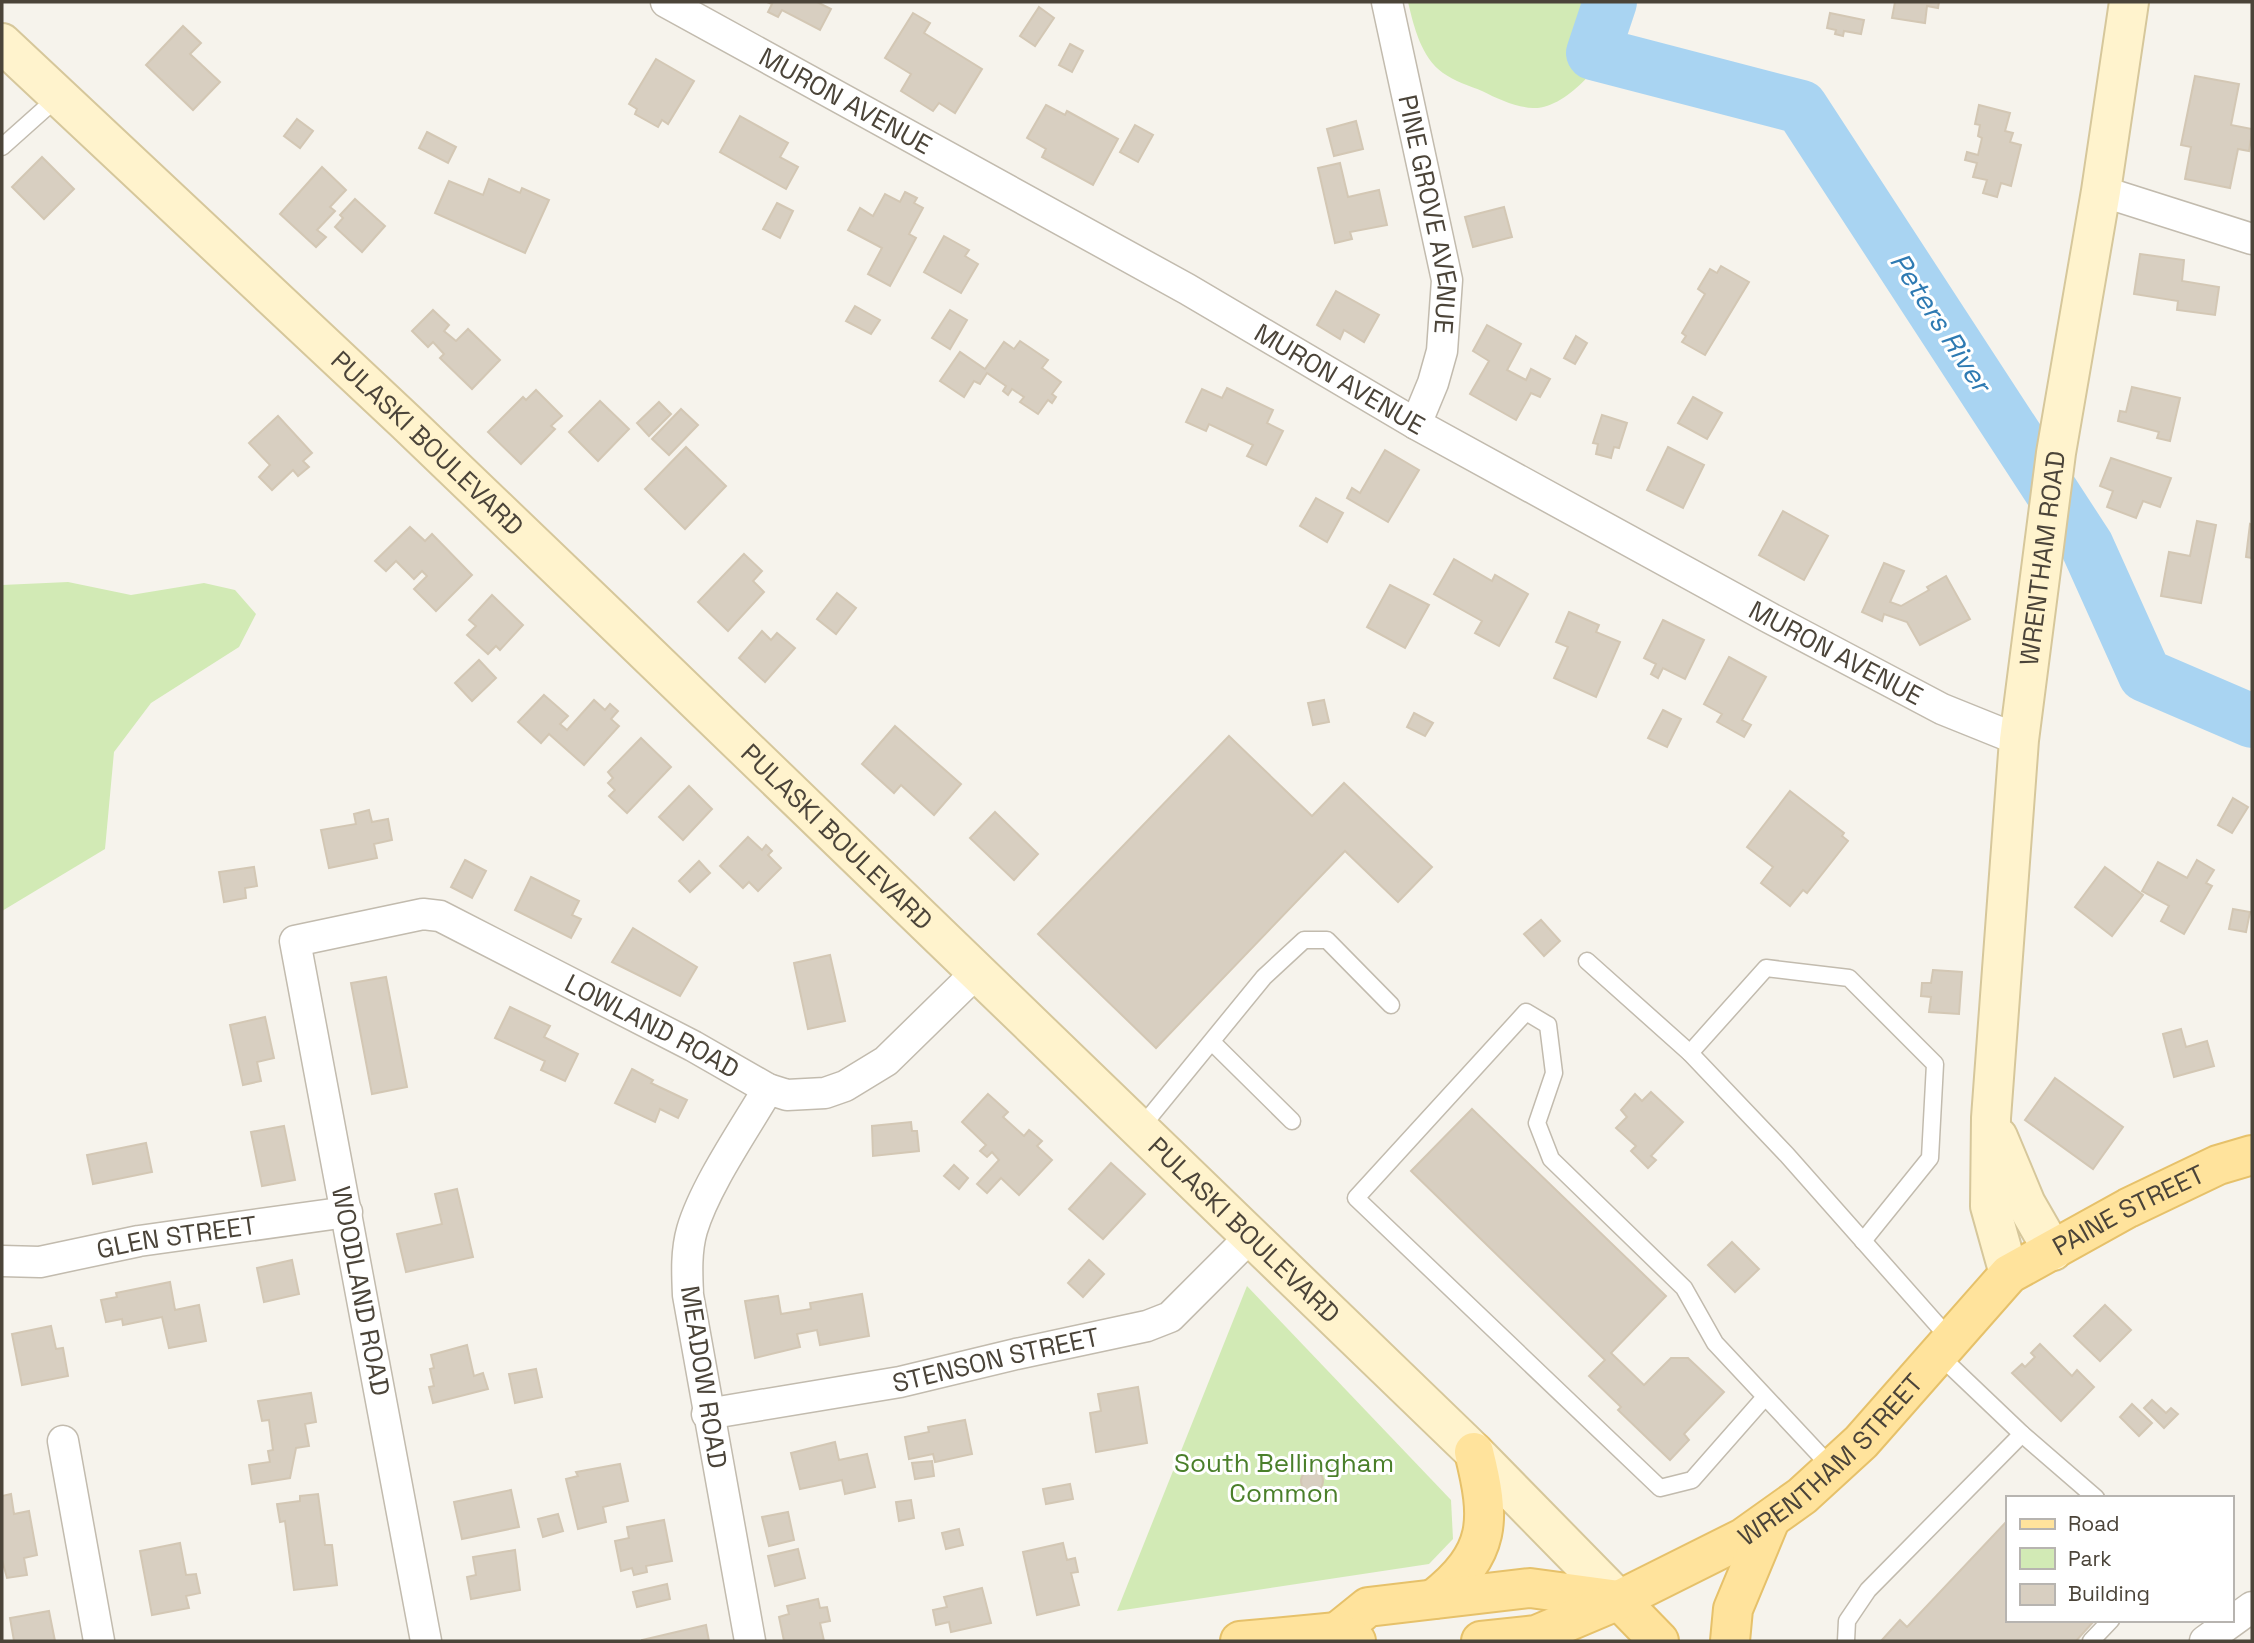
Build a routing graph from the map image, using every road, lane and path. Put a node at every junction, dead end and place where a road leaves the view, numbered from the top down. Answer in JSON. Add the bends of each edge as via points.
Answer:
{"nodes":[{"id":1,"x":666,"y":2,"type":"edge"},
{"id":2,"x":1387,"y":2,"type":"edge"},
{"id":3,"x":2129,"y":2,"type":"edge"},
{"id":4,"x":2,"y":43,"type":"edge"},
{"id":5,"x":58,"y":97,"type":"junction"},
{"id":6,"x":2,"y":147,"type":"edge"},
{"id":7,"x":2101,"y":191,"type":"junction"},
{"id":8,"x":2252,"y":239,"type":"edge"},
{"id":9,"x":1416,"y":424,"type":"junction"},
{"id":10,"x":2019,"y":740,"type":"junction"},
{"id":11,"x":295,"y":941,"type":"joint"},
{"id":12,"x":1587,"y":961,"type":"dead end"},
{"id":13,"x":976,"y":973,"type":"junction"},
{"id":14,"x":1391,"y":1005,"type":"dead end"},
{"id":15,"x":1212,"y":1042,"type":"junction"},
{"id":16,"x":1690,"y":1052,"type":"junction"},
{"id":17,"x":768,"y":1089,"type":"junction"},
{"id":18,"x":1991,"y":1118,"type":"junction"},
{"id":19,"x":1292,"y":1121,"type":"dead end"},
{"id":20,"x":1139,"y":1130,"type":"junction"},
{"id":21,"x":2252,"y":1155,"type":"edge"},
{"id":22,"x":347,"y":1212,"type":"junction"},
{"id":23,"x":1250,"y":1237,"type":"junction"},
{"id":24,"x":1863,"y":1241,"type":"junction"},
{"id":25,"x":2053,"y":1251,"type":"junction"},
{"id":26,"x":4,"y":1261,"type":"edge"},
{"id":27,"x":2009,"y":1274,"type":"junction"},
{"id":28,"x":1944,"y":1347,"type":"junction"},
{"id":29,"x":1765,"y":1396,"type":"junction"},
{"id":30,"x":707,"y":1414,"type":"junction"},
{"id":31,"x":2022,"y":1434,"type":"junction"},
{"id":32,"x":63,"y":1441,"type":"dead end"},
{"id":33,"x":1474,"y":1452,"type":"junction"},
{"id":34,"x":1833,"y":1469,"type":"junction"},
{"id":35,"x":2094,"y":1496,"type":"edge"},
{"id":36,"x":1770,"y":1520,"type":"junction"},
{"id":37,"x":1434,"y":1599,"type":"junction"},
{"id":38,"x":1619,"y":1600,"type":"junction"},
{"id":39,"x":2252,"y":1607,"type":"edge"},
{"id":40,"x":2233,"y":1621,"type":"edge"},
{"id":41,"x":2109,"y":1622,"type":"edge"},
{"id":42,"x":2231,"y":1622,"type":"edge"},
{"id":43,"x":1326,"y":1637,"type":"edge"},
{"id":44,"x":1542,"y":1638,"type":"edge"},
{"id":45,"x":99,"y":1641,"type":"edge"},
{"id":46,"x":426,"y":1641,"type":"edge"},
{"id":47,"x":750,"y":1641,"type":"edge"},
{"id":48,"x":1240,"y":1641,"type":"edge"},
{"id":49,"x":1481,"y":1641,"type":"edge"},
{"id":50,"x":1658,"y":1641,"type":"edge"},
{"id":51,"x":1730,"y":1641,"type":"edge"},
{"id":52,"x":1846,"y":1641,"type":"edge"},
{"id":53,"x":2091,"y":1641,"type":"edge"},
{"id":54,"x":2205,"y":1641,"type":"edge"}],
"edges":[{"from":1,"to":9,"type":"street","name":"MURON AVENUE","via":[[1187,289]]},
{"from":2,"to":9,"type":"street","name":"PINE GROVE AVENUE","via":[[1447,279],[1442,351]]},
{"from":3,"to":7,"type":"main road","name":"WRENTHAM ROAD"},
{"from":4,"to":5,"type":"main road","name":"PULASKI BOULEVARD"},
{"from":5,"to":6,"type":"lane"},
{"from":5,"to":13,"type":"main road","name":"PULASKI BOULEVARD","via":[[426,440]]},
{"from":7,"to":8,"type":"street"},
{"from":7,"to":10,"type":"main road","name":"WRENTHAM ROAD","via":[[2056,453]]},
{"from":9,"to":10,"type":"street","name":"MURON AVENUE","via":[[1942,709]]},
{"from":10,"to":18,"type":"main road","name":"WRENTHAM ROAD"},
{"from":11,"to":17,"type":"street","name":"LOWLAND ROAD","via":[[423,914],[440,916]]},
{"from":11,"to":22,"type":"street","name":"WOODLAND ROAD"},
{"from":12,"to":16,"type":"lane"},
{"from":13,"to":17,"type":"street","name":"LOWLAND ROAD","via":[[886,1062],[845,1086],[805,1096]]},
{"from":13,"to":20,"type":"main road","name":"PULASKI BOULEVARD"},
{"from":14,"to":15,"type":"lane","via":[[1327,940],[1304,940],[1264,977]]},
{"from":15,"to":19,"type":"lane"},
{"from":15,"to":20,"type":"lane"},
{"from":16,"to":24,"type":"lane"},
{"from":16,"to":24,"type":"lane","via":[[1766,968],[1849,978],[1935,1063],[1930,1157]]},
{"from":17,"to":30,"type":"street","name":"MEADOW ROAD","via":[[701,1205],[691,1232],[688,1294]]},
{"from":18,"to":25,"type":"main road","name":"WRENTHAM ROAD","via":[[2009,1167]]},
{"from":18,"to":27,"type":"main road","name":"WRENTHAM ROAD","via":[[1990,1206]]},
{"from":20,"to":23,"type":"main road","name":"PULASKI BOULEVARD"},
{"from":21,"to":25,"type":"main road","name":"PAINE STREET","via":[[2218,1165]]},
{"from":22,"to":26,"type":"street","name":"GLEN STREET","via":[[139,1241],[40,1262]]},
{"from":22,"to":46,"type":"street","name":"WOODLAND ROAD"},
{"from":23,"to":30,"type":"street","name":"STENSON STREET","via":[[1170,1317],[1147,1326],[900,1382]]},
{"from":23,"to":33,"type":"main road","name":"PULASKI BOULEVARD"},
{"from":24,"to":28,"type":"lane"},
{"from":25,"to":27,"type":"main road","name":"PAINE STREET"},
{"from":27,"to":28,"type":"main road","name":"WRENTHAM STREET"},
{"from":28,"to":31,"type":"lane"},
{"from":28,"to":34,"type":"main road","name":"WRENTHAM STREET"},
{"from":29,"to":29,"type":"lane","via":[[1715,1343],[1684,1288],[1551,1159],[1537,1123],[1554,1073],[1548,1025],[1526,1012],[1356,1198],[1660,1488],[1692,1480]]},
{"from":29,"to":34,"type":"lane"},
{"from":30,"to":47,"type":"street","name":"MEADOW ROAD"},
{"from":31,"to":35,"type":"lane"},
{"from":31,"to":52,"type":"lane","via":[[1868,1590],[1847,1621]]},
{"from":32,"to":45,"type":"street"},
{"from":33,"to":37,"type":"main road","via":[[1484,1504],[1483,1534],[1469,1566]]},
{"from":33,"to":38,"type":"main road","name":"PULASKI BOULEVARD"},
{"from":34,"to":36,"type":"main road","name":"WRENTHAM STREET"},
{"from":36,"to":38,"type":"main road","name":"WRENTHAM STREET","via":[[1706,1558]]},
{"from":36,"to":51,"type":"main road","via":[[1733,1609]]},
{"from":37,"to":38,"type":"main road","via":[[1530,1588]]},
{"from":37,"to":43,"type":"main road","via":[[1368,1607]]},
{"from":38,"to":44,"type":"main road","name":"WRENTHAM STREET"},
{"from":38,"to":50,"type":"main road","name":"PULASKI BOULEVARD"},
{"from":39,"to":40,"type":"street"},
{"from":41,"to":53,"type":"lane"},
{"from":42,"to":54,"type":"street"},
{"from":43,"to":48,"type":"main road"},
{"from":44,"to":49,"type":"main road","name":"WRENTHAM STREET"}]}
